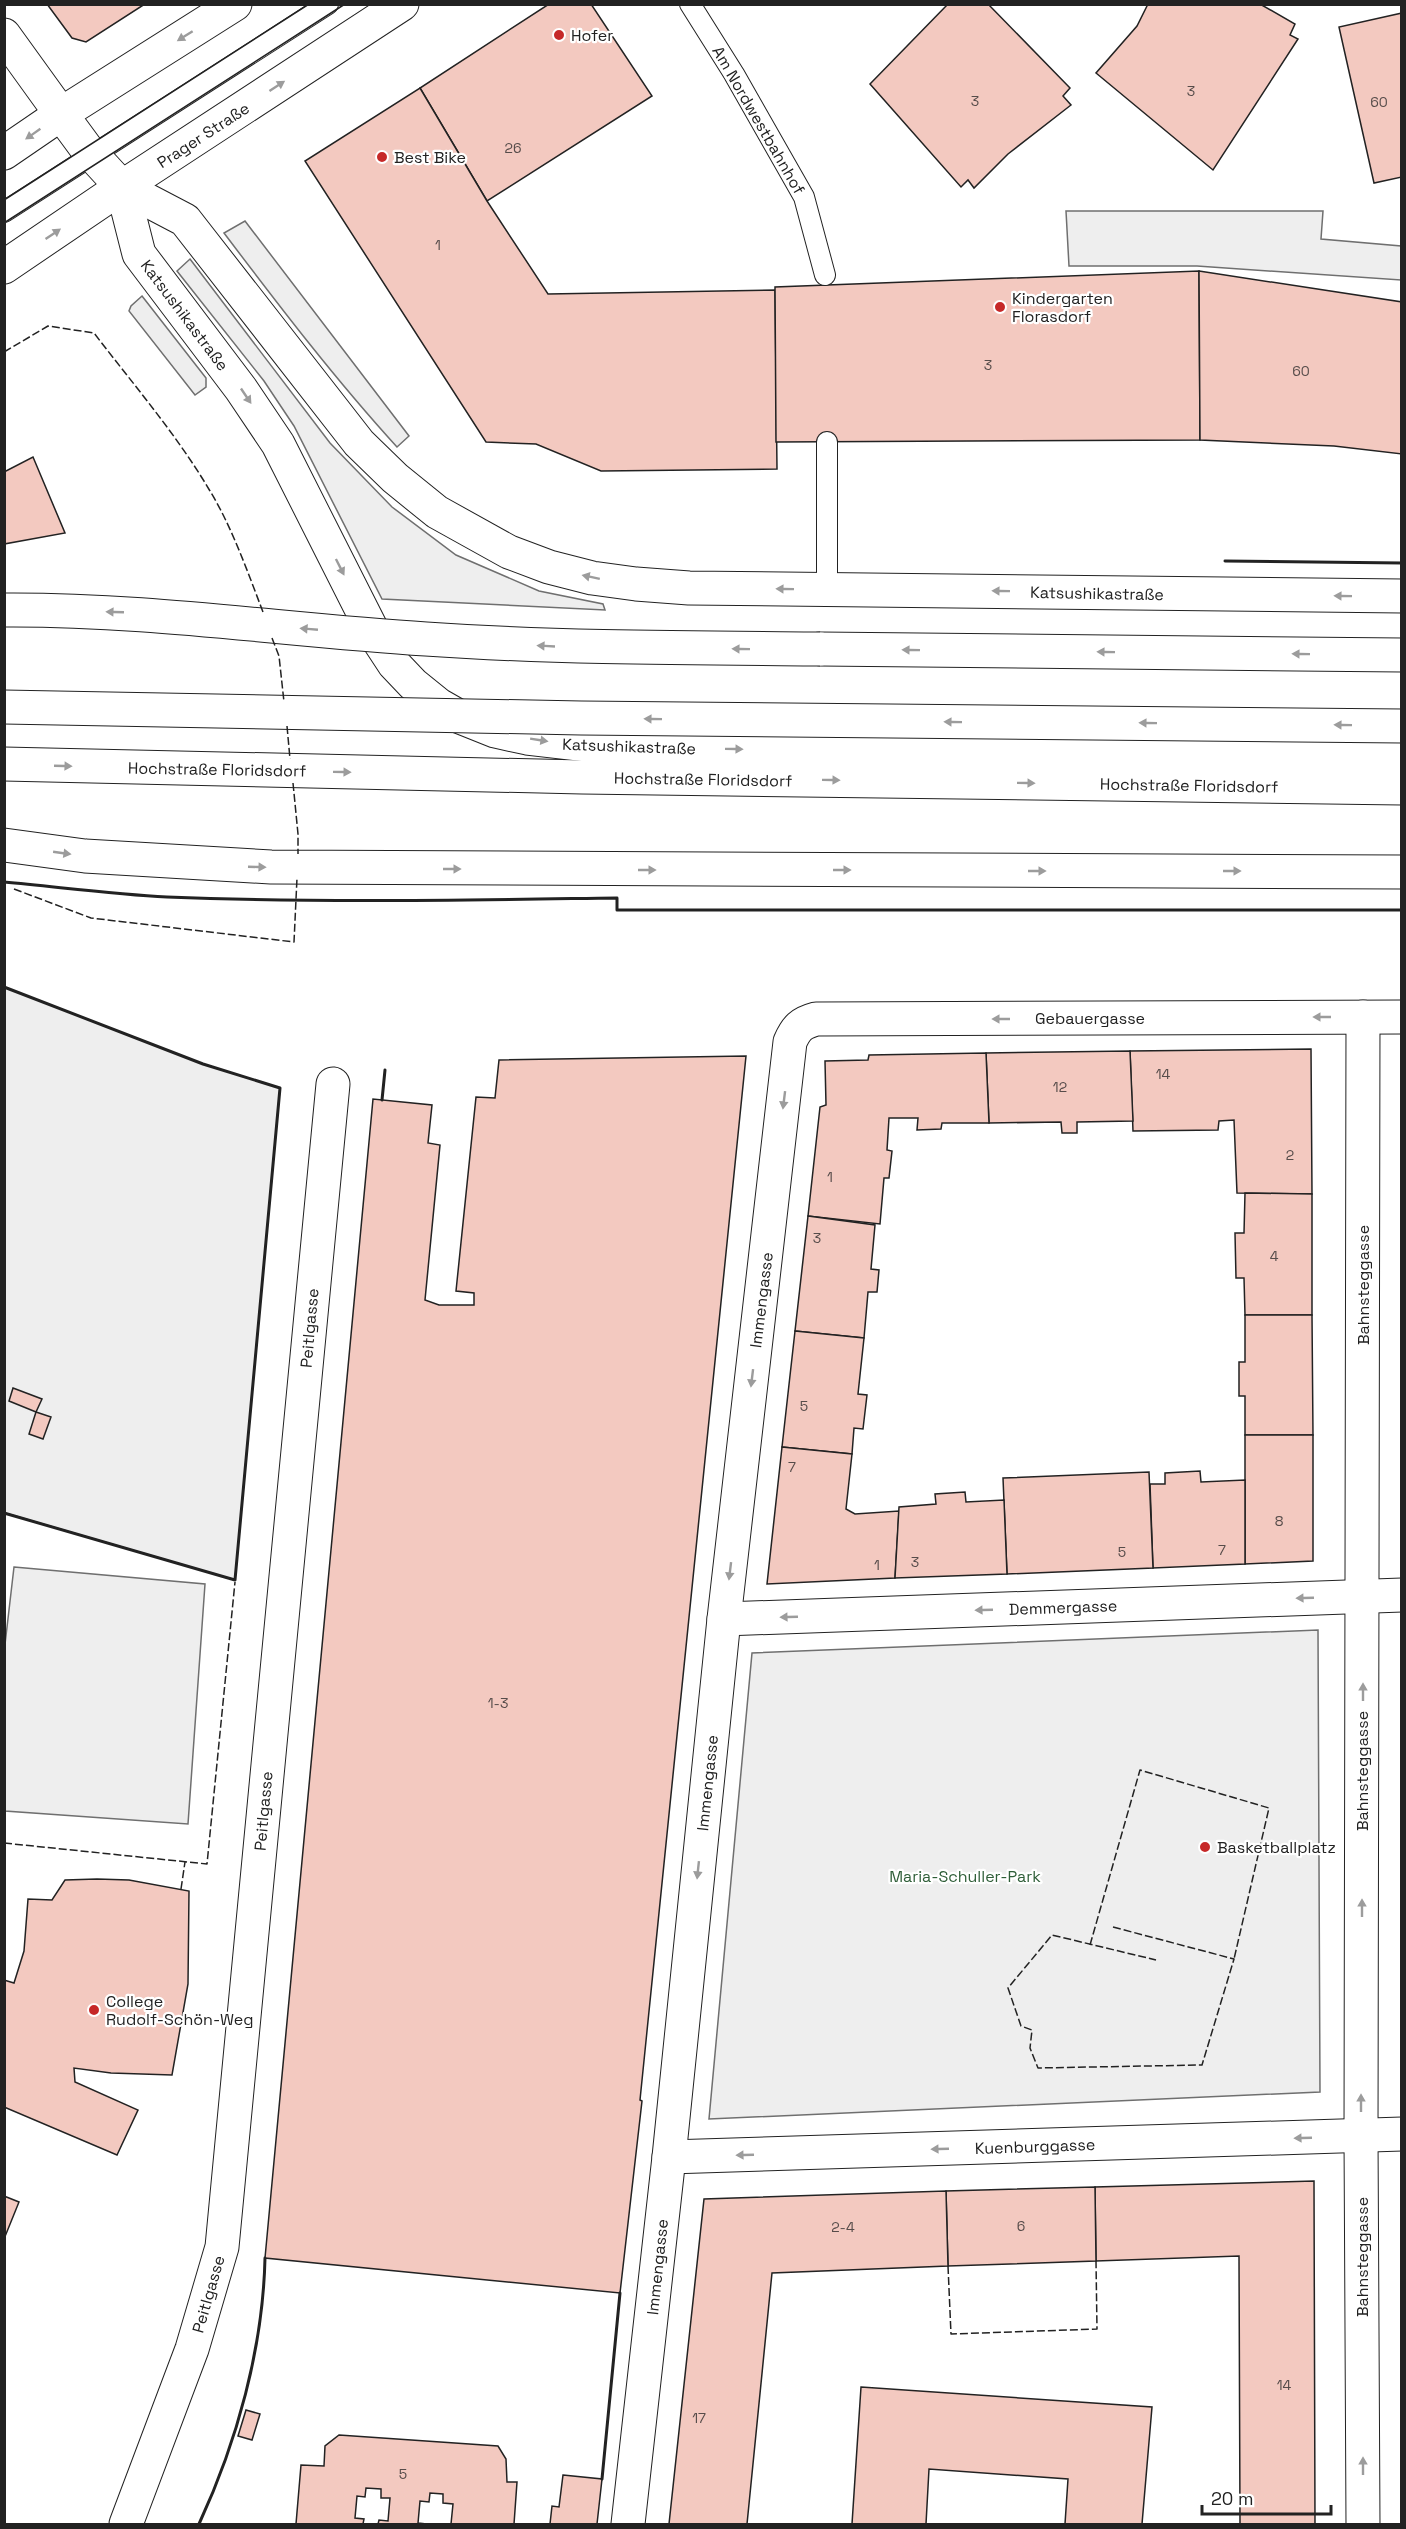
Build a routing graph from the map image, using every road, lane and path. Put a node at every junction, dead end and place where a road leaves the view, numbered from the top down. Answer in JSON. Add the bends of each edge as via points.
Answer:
{"nodes":[{"id":1,"x":235,"y":4,"type":"edge"},
{"id":2,"x":328,"y":4,"type":"edge"},
{"id":3,"x":402,"y":4,"type":"edge"},
{"id":4,"x":690,"y":4,"type":"edge"},
{"id":5,"x":4,"y":35,"type":"edge"},
{"id":6,"x":61,"y":114,"type":"junction"},
{"id":7,"x":4,"y":153,"type":"edge"},
{"id":8,"x":92,"y":155,"type":"junction"},
{"id":9,"x":122,"y":187,"type":"junction"},
{"id":10,"x":4,"y":212,"type":"edge"},
{"id":11,"x":4,"y":267,"type":"edge"},
{"id":12,"x":825,"y":275,"type":"dead end"},
{"id":13,"x":827,"y":442,"type":"dead end"},
{"id":14,"x":827,"y":589,"type":"junction"},
{"id":15,"x":1401,"y":596,"type":"edge"},
{"id":16,"x":4,"y":610,"type":"edge"},
{"id":17,"x":1401,"y":656,"type":"edge"},
{"id":18,"x":4,"y":707,"type":"edge"},
{"id":19,"x":1401,"y":726,"type":"edge"},
{"id":20,"x":1401,"y":756,"type":"edge"},
{"id":21,"x":4,"y":764,"type":"edge"},
{"id":22,"x":1401,"y":788,"type":"edge"},
{"id":23,"x":4,"y":845,"type":"edge"},
{"id":24,"x":1401,"y":872,"type":"edge"},
{"id":25,"x":1363,"y":1017,"type":"junction"},
{"id":26,"x":1401,"y":1017,"type":"edge"},
{"id":27,"x":790,"y":1042,"type":"joint"},
{"id":28,"x":333,"y":1084,"type":"dead end"},
{"id":29,"x":1401,"y":1595,"type":"edge"},
{"id":30,"x":1363,"y":1596,"type":"junction"},
{"id":31,"x":724,"y":1619,"type":"junction"},
{"id":32,"x":1401,"y":2134,"type":"edge"},
{"id":33,"x":1361,"y":2136,"type":"junction"},
{"id":34,"x":669,"y":2157,"type":"junction"},
{"id":35,"x":126,"y":2524,"type":"edge"},
{"id":36,"x":628,"y":2524,"type":"edge"},
{"id":37,"x":1363,"y":2524,"type":"edge"}],
"edges":[{"from":1,"to":6,"type":"main road","one_way":true},
{"from":2,"to":8,"type":"lane"},
{"from":9,"to":3,"type":"main road","name":"Prager Straße","one_way":true},
{"from":4,"to":12,"type":"lane","name":"Am Nordwestbahnhof","via":[[804,197]]},
{"from":5,"to":6,"type":"main road"},
{"from":6,"to":7,"type":"main road","one_way":true},
{"from":6,"to":8,"type":"main road"},
{"from":8,"to":9,"type":"main road"},
{"from":8,"to":10,"type":"lane"},
{"from":11,"to":9,"type":"main road","name":"Prager Straße","one_way":true},
{"from":14,"to":9,"type":"main road","name":"Katsushikastraße","one_way":true,"via":[[690,588],[592,578],[509,552],[468,531],[437,512],[359,443],[185,220]]},
{"from":9,"to":20,"type":"main road","name":"Katsushikastraße","one_way":true,"via":[[139,254],[242,389],[278,444],[373,632],[413,684],[460,717],[527,738],[605,747]]},
{"from":13,"to":14,"type":"lane"},
{"from":15,"to":14,"type":"main road","name":"Katsushikastraße","one_way":true},
{"from":17,"to":16,"type":"main road","one_way":true,"bridge":true,"via":[[561,647],[423,639],[135,613]]},
{"from":19,"to":18,"type":"main road","one_way":true,"bridge":true,"via":[[570,718]]},
{"from":21,"to":22,"type":"main road","name":"Hochstraße Floridsdorf","one_way":true,"via":[[582,777]]},
{"from":23,"to":24,"type":"main road","one_way":true,"via":[[97,857],[259,867]]},
{"from":25,"to":26,"type":"main road","name":"Gebauergasse"},
{"from":25,"to":27,"type":"main road","name":"Gebauergasse","one_way":true,"via":[[816,1019],[796,1029]]},
{"from":25,"to":30,"type":"main road","name":"Bahnsteggasse"},
{"from":27,"to":31,"type":"main road","name":"Immengasse","one_way":true},
{"from":28,"to":35,"type":"main road","name":"Peitlgasse","via":[[222,2247],[192,2349]]},
{"from":29,"to":30,"type":"main road","name":"Demmergasse"},
{"from":30,"to":31,"type":"main road","name":"Demmergasse","one_way":true},
{"from":33,"to":30,"type":"main road","name":"Bahnsteggasse","one_way":true},
{"from":31,"to":34,"type":"main road","name":"Immengasse","one_way":true},
{"from":32,"to":33,"type":"main road","name":"Kuenburggasse"},
{"from":33,"to":34,"type":"main road","name":"Kuenburggasse","one_way":true},
{"from":37,"to":33,"type":"main road","name":"Bahnsteggasse","one_way":true},
{"from":34,"to":36,"type":"main road","name":"Immengasse"}]}
